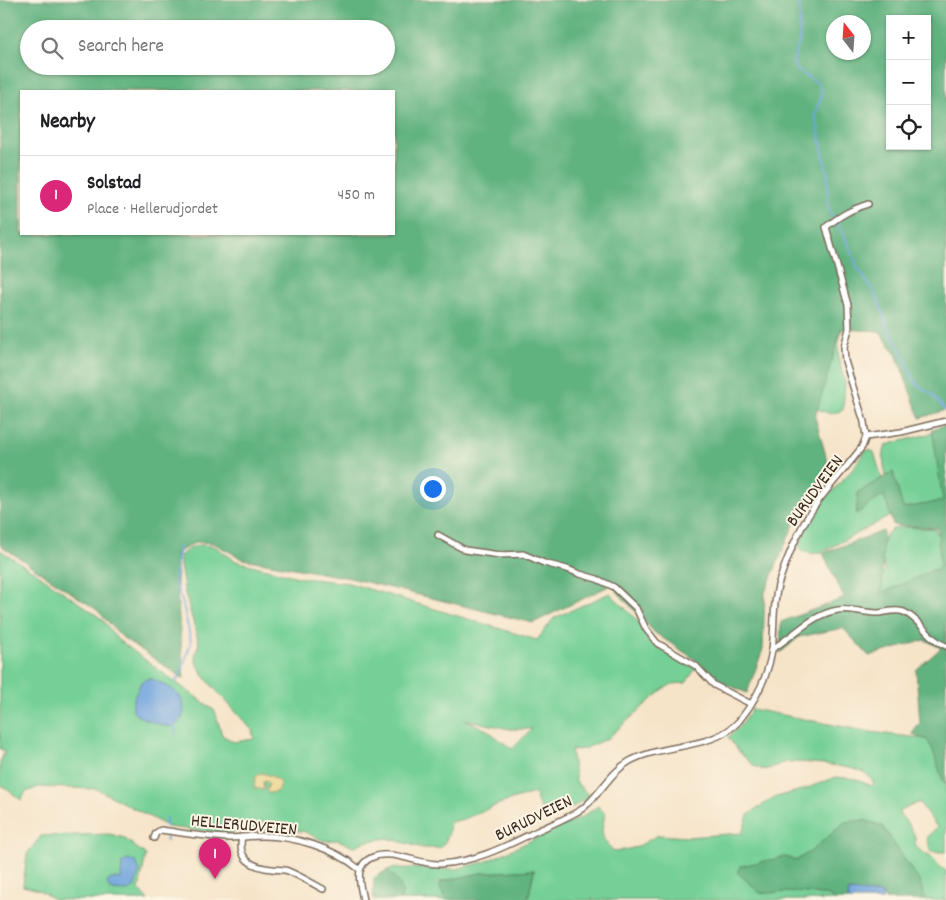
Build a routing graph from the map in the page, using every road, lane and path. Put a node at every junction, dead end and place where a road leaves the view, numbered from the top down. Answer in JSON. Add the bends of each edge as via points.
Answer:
{"nodes":[{"id":1,"x":868,"y":204,"type":"dead end"},
{"id":2,"x":946,"y":421,"type":"edge"},
{"id":3,"x":866,"y":437,"type":"junction"},
{"id":4,"x":438,"y":535,"type":"dead end"},
{"id":5,"x":946,"y":646,"type":"edge"},
{"id":6,"x":772,"y":649,"type":"junction"},
{"id":7,"x":751,"y":704,"type":"junction"},
{"id":8,"x":242,"y":837,"type":"junction"},
{"id":9,"x":154,"y":838,"type":"dead end"},
{"id":10,"x":359,"y":869,"type":"junction"},
{"id":11,"x":323,"y":889,"type":"dead end"},
{"id":12,"x":363,"y":900,"type":"edge"}],
"edges":[{"from":1,"to":3,"type":"street","via":[[852,209],[826,227],[848,305],[845,361]]},
{"from":2,"to":3,"type":"street"},
{"from":3,"to":6,"type":"street","name":"BURUDVEIEN","via":[[862,448],[814,506],[800,530],[785,564],[774,604]]},
{"from":4,"to":7,"type":"street","via":[[465,550],[500,555],[523,554],[614,587],[636,608],[656,643],[696,666],[714,685]]},
{"from":5,"to":6,"type":"street","via":[[900,611],[839,610],[811,620]]},
{"from":6,"to":7,"type":"street","name":"BURUDVEIEN","via":[[764,680]]},
{"from":7,"to":10,"type":"street","name":"BURUDVEIEN","via":[[739,721],[722,735],[640,756],[616,773],[582,810],[493,852],[474,859],[437,864],[384,855],[372,857]]},
{"from":8,"to":9,"type":"street","name":"HELLERUDVEIEN","via":[[161,830]]},
{"from":8,"to":10,"type":"street","name":"HELLERUDVEIEN","via":[[296,840],[334,854]]},
{"from":8,"to":11,"type":"street","via":[[240,850],[256,866],[285,870]]},
{"from":10,"to":12,"type":"street"}]}
